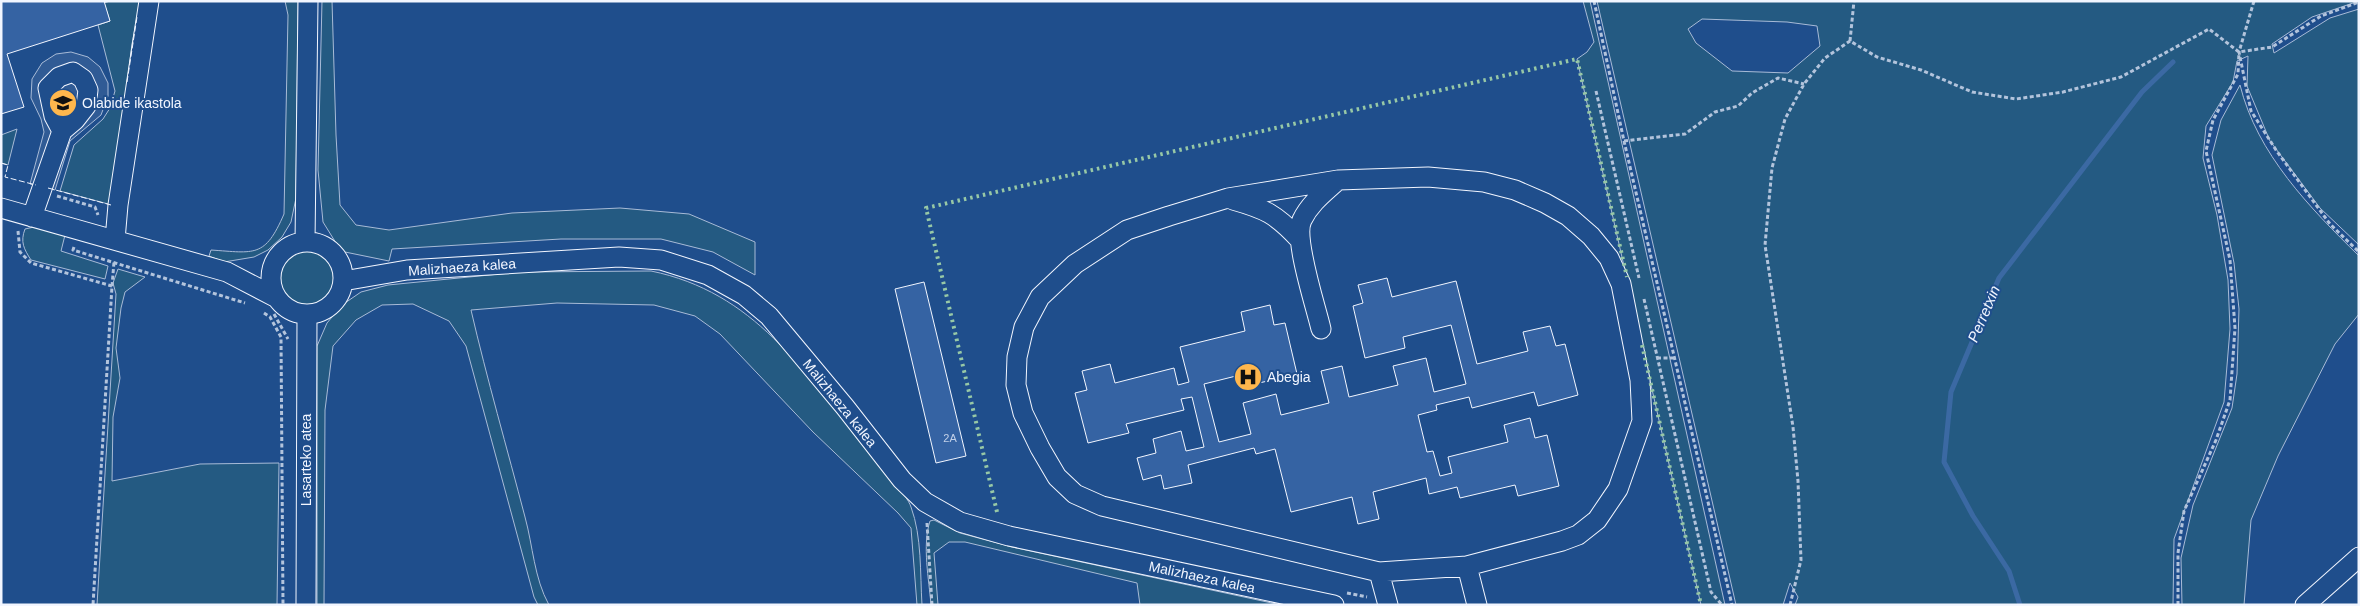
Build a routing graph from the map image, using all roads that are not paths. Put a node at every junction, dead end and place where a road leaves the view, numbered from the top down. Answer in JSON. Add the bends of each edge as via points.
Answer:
{"nodes":[{"id":1,"x":149,"y":1,"type":"edge"},
{"id":2,"x":308,"y":1,"type":"edge"},
{"id":3,"x":62,"y":130,"type":"dead end"},
{"id":4,"x":1338,"y":180,"type":"junction"},
{"id":5,"x":1228,"y":198,"type":"junction"},
{"id":6,"x":18,"y":213,"type":"edge"},
{"id":7,"x":1299,"y":238,"type":"junction"},
{"id":8,"x":115,"y":240,"type":"junction"},
{"id":9,"x":305,"y":242,"type":"junction"},
{"id":10,"x":276,"y":258,"type":"junction"},
{"id":11,"x":227,"y":272,"type":"junction"},
{"id":12,"x":343,"y":281,"type":"junction"},
{"id":13,"x":273,"y":303,"type":"junction"},
{"id":14,"x":306,"y":315,"type":"junction"},
{"id":15,"x":1321,"y":329,"type":"dead end"},
{"id":16,"x":2359,"y":557,"type":"edge"},
{"id":17,"x":1467,"y":566,"type":"junction"},
{"id":18,"x":1379,"y":572,"type":"junction"},
{"id":19,"x":1336,"y":598,"type":"edge"},
{"id":20,"x":1387,"y":603,"type":"edge"},
{"id":21,"x":306,"y":605,"type":"edge"},
{"id":22,"x":1477,"y":605,"type":"edge"},
{"id":23,"x":2305,"y":605,"type":"edge"}],
"edges":[{"from":1,"to":8,"type":"street"},
{"from":2,"to":9,"type":"street"},
{"from":3,"to":6,"type":"street"},
{"from":4,"to":5,"type":"street"},
{"from":4,"to":7,"type":"street","via":[[1315,201],[1301,221]]},
{"from":4,"to":17,"type":"street","via":[[1428,177],[1484,182],[1515,190],[1560,212],[1591,236],[1609,258],[1621,284],[1640,380],[1642,420],[1618,489],[1597,520],[1578,535]]},
{"from":5,"to":7,"type":"street","via":[[1275,216]]},
{"from":5,"to":18,"type":"street","via":[[1127,230],[1075,264],[1040,297],[1024,327],[1017,357],[1016,385],[1023,413],[1057,477],[1076,494],[1102,506]]},
{"from":6,"to":8,"type":"street"},
{"from":7,"to":15,"type":"street"},
{"from":8,"to":11,"type":"street"},
{"from":9,"to":10,"type":"street","via":[[284,250]]},
{"from":9,"to":12,"type":"street","via":[[322,245],[336,256]]},
{"from":10,"to":11,"type":"street","via":[[246,271]]},
{"from":10,"to":13,"type":"street","via":[[270,279]]},
{"from":11,"to":13,"type":"street"},
{"from":12,"to":14,"type":"street","via":[[331,305]]},
{"from":12,"to":19,"type":"street","name":"Malizhaeza kalea","via":[[407,270],[619,257],[662,260],[701,272],[744,295],[769,316],[902,480],[925,502],[960,522],[981,530]]},
{"from":13,"to":14,"type":"street"},
{"from":14,"to":21,"type":"street","name":"Lasarteko atea"},
{"from":16,"to":23,"type":"street"},
{"from":17,"to":18,"type":"street"},
{"from":17,"to":22,"type":"street"},
{"from":18,"to":20,"type":"street"}]}
